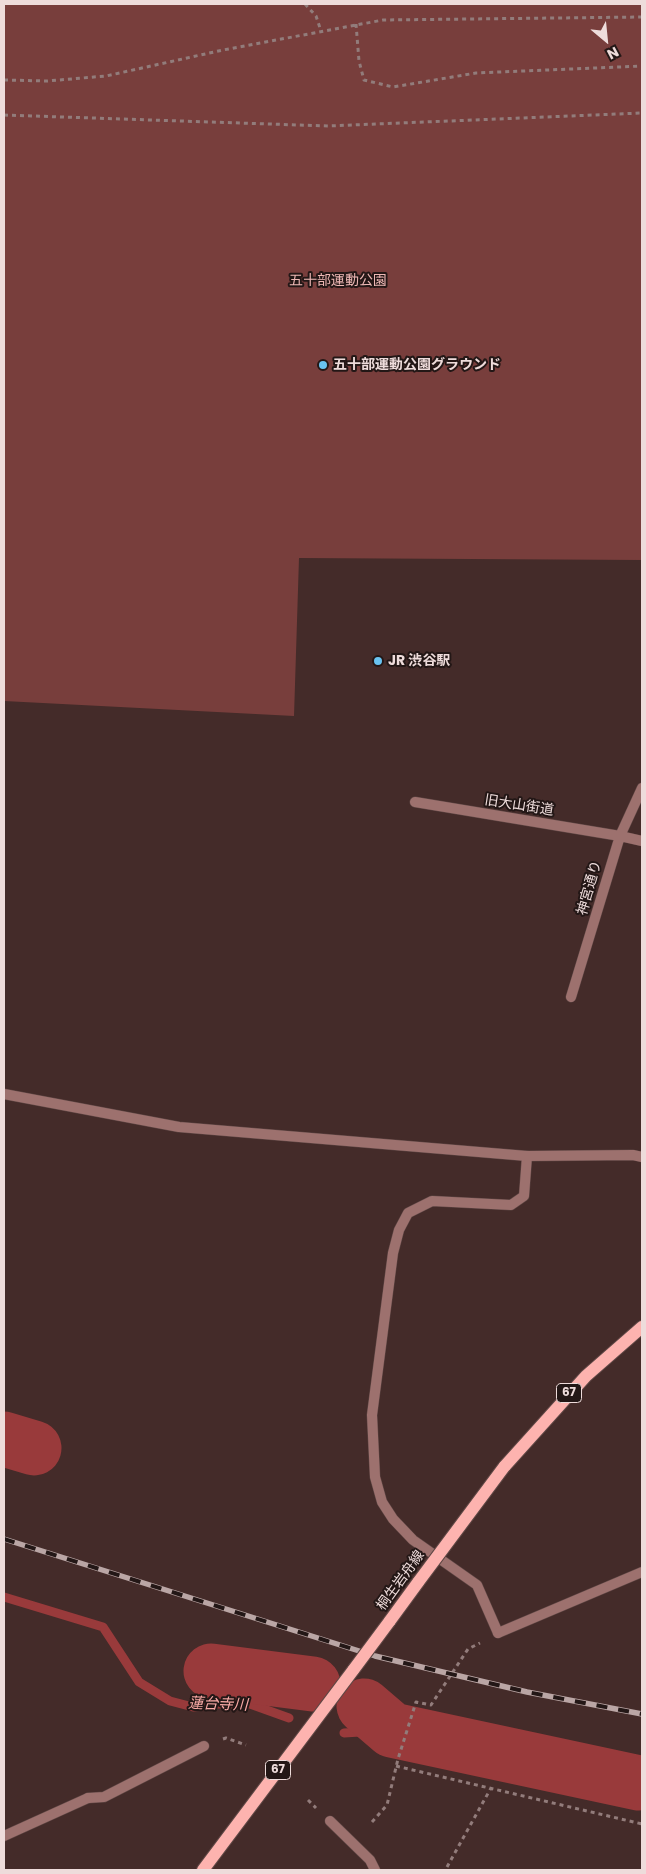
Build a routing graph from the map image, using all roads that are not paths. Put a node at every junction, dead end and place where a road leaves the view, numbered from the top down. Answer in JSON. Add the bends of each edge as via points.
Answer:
{"nodes":[{"id":1,"x":642,"y":788,"type":"edge"},
{"id":2,"x":415,"y":802,"type":"dead end"},
{"id":3,"x":620,"y":836,"type":"junction"},
{"id":4,"x":642,"y":841,"type":"edge"},
{"id":5,"x":571,"y":997,"type":"dead end"},
{"id":6,"x":4,"y":1094,"type":"edge"},
{"id":7,"x":527,"y":1156,"type":"junction"},
{"id":8,"x":642,"y":1157,"type":"edge"},
{"id":9,"x":642,"y":1327,"type":"edge"},
{"id":10,"x":642,"y":1572,"type":"edge"},
{"id":11,"x":204,"y":1746,"type":"dead end"},
{"id":12,"x":330,"y":1821,"type":"dead end"},
{"id":13,"x":4,"y":1836,"type":"edge"},
{"id":14,"x":203,"y":1870,"type":"edge"},
{"id":15,"x":375,"y":1870,"type":"edge"}],
"edges":[{"from":1,"to":3,"type":"street","name":"神宮通り"},
{"from":2,"to":3,"type":"street","name":"旧大山街道"},
{"from":3,"to":4,"type":"street","name":"旧大山街道"},
{"from":3,"to":5,"type":"street","name":"神宮通り"},
{"from":6,"to":7,"type":"street","via":[[179,1127]]},
{"from":7,"to":8,"type":"street"},
{"from":7,"to":10,"type":"street","via":[[524,1196],[511,1205],[432,1202],[408,1213],[398,1230],[372,1415],[375,1477],[382,1502],[393,1519],[413,1540],[477,1585],[498,1633]]},
{"from":9,"to":14,"type":"main road","name":"桐生岩舟線","number":"67","bridge":true,"via":[[586,1376],[504,1467]]},
{"from":11,"to":13,"type":"street","via":[[104,1797],[88,1798]]},
{"from":12,"to":15,"type":"street","via":[[370,1860]]}]}
